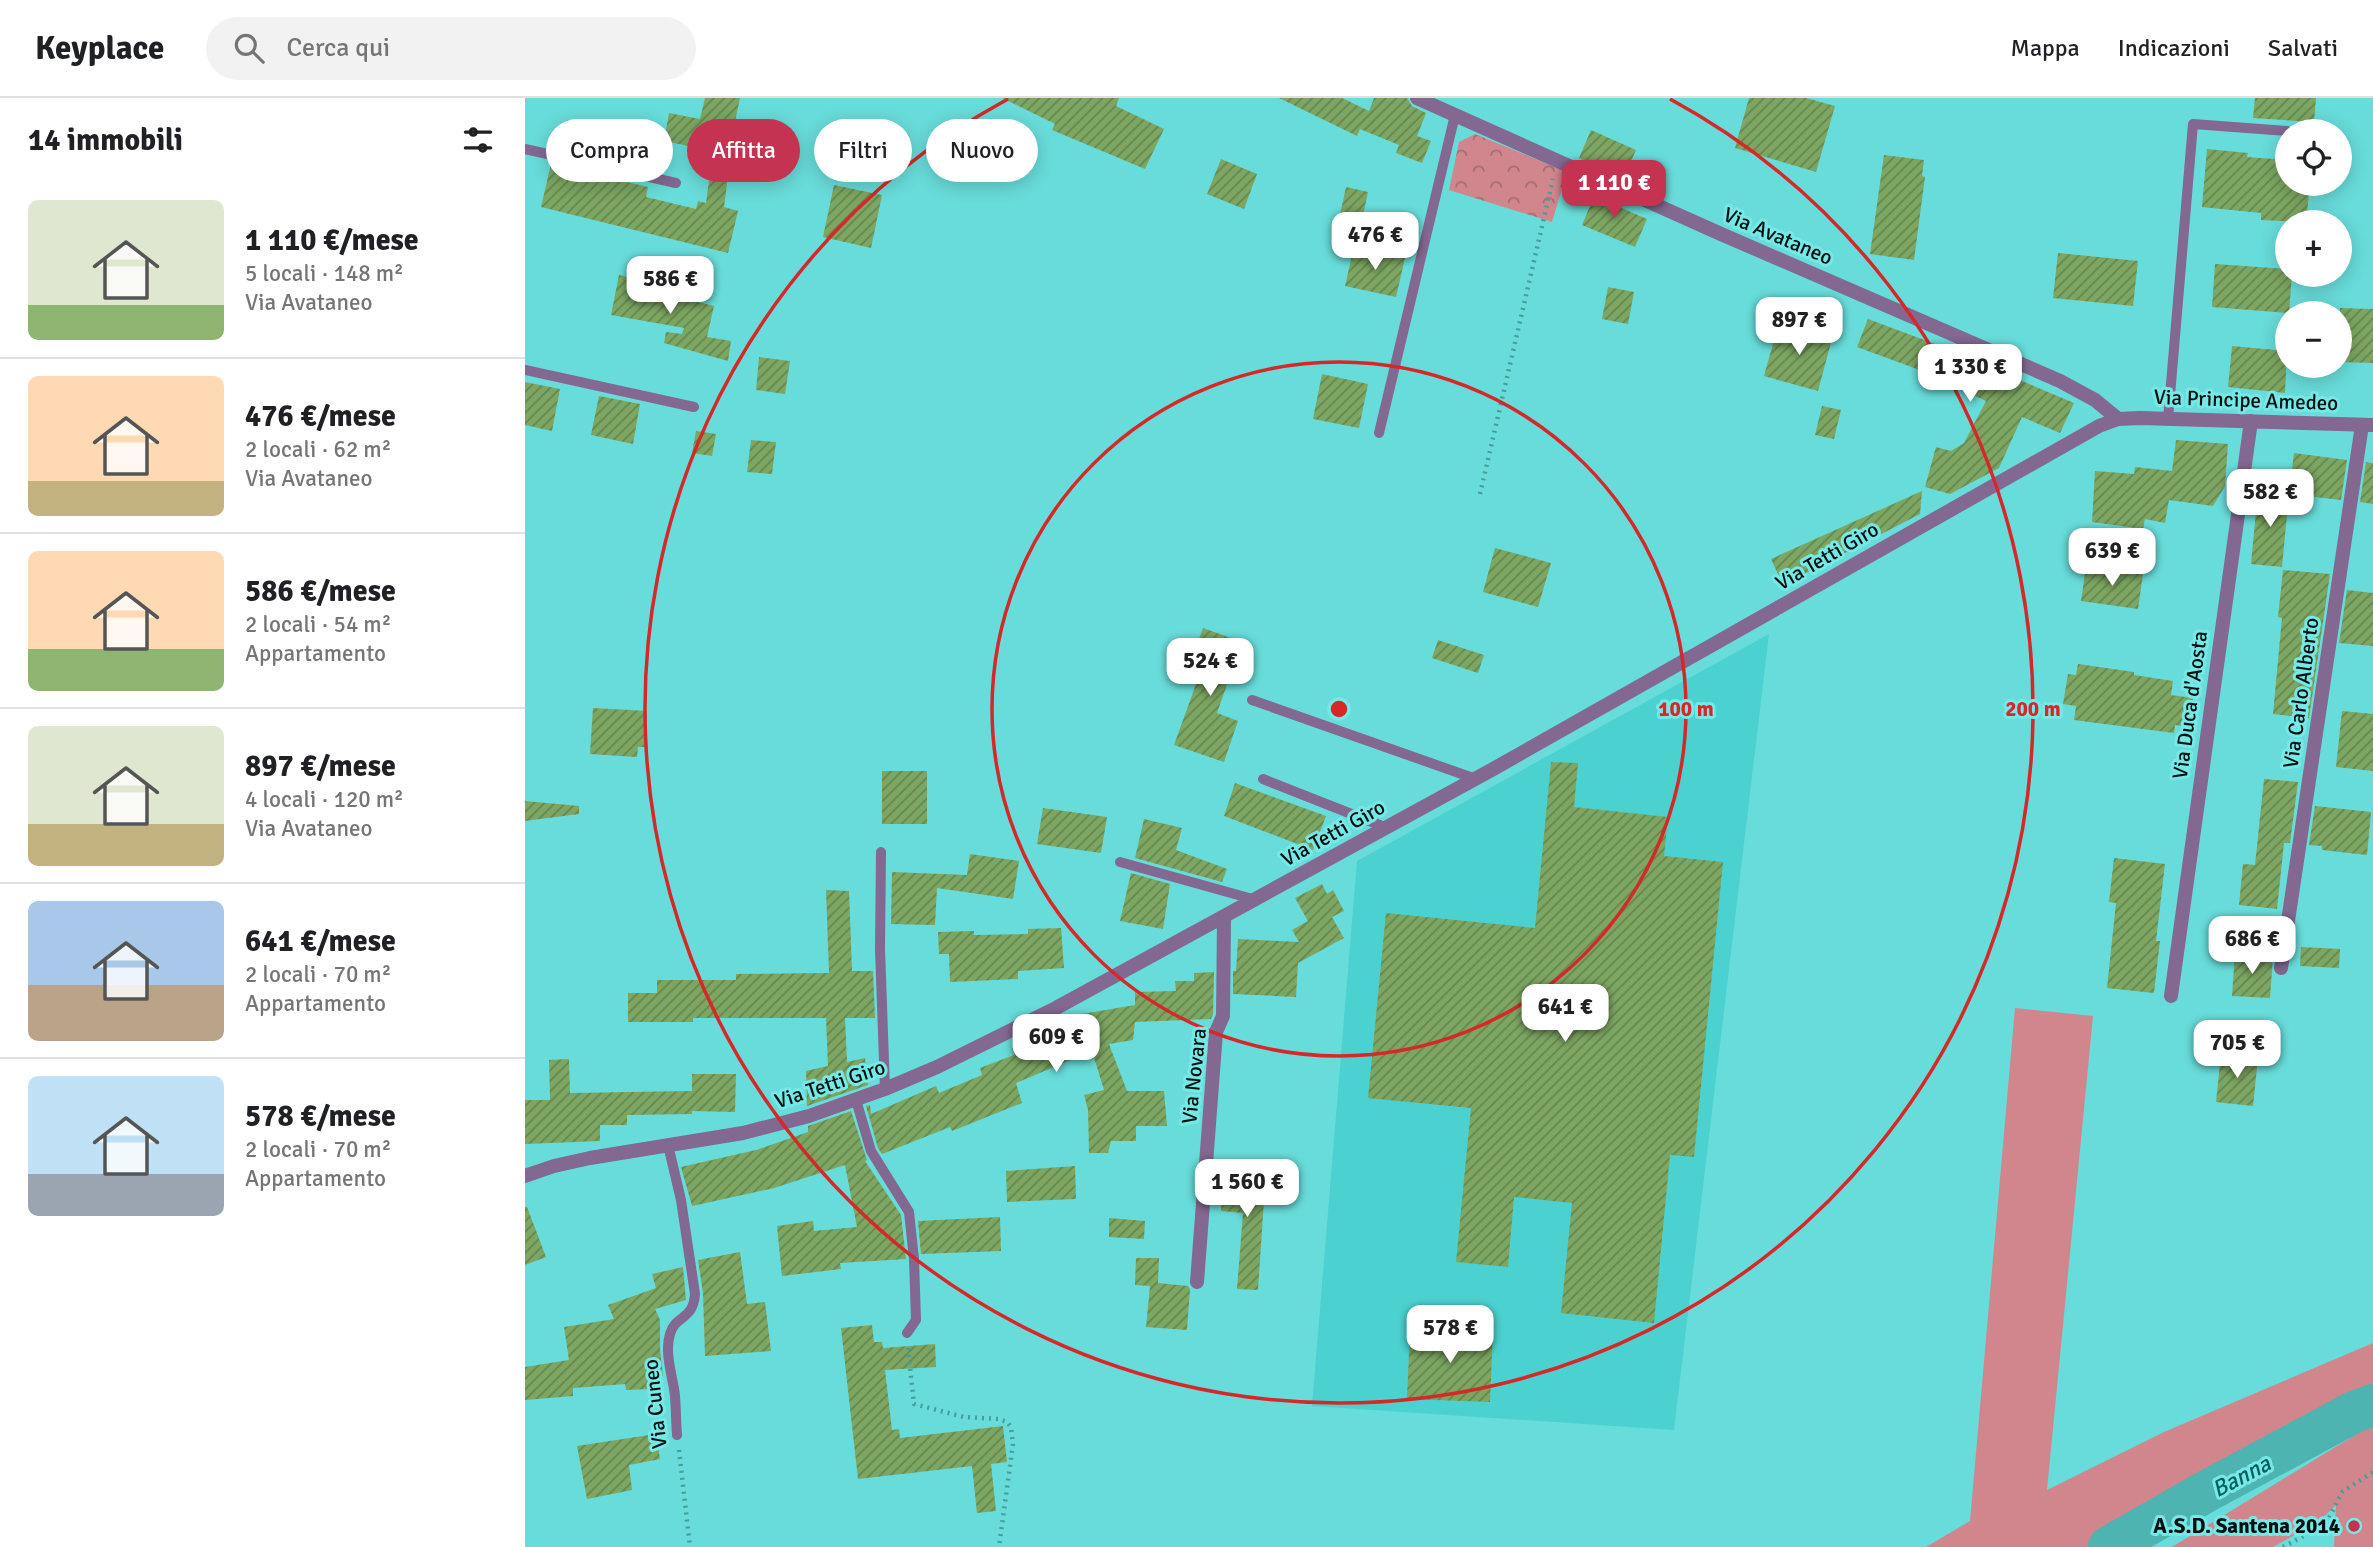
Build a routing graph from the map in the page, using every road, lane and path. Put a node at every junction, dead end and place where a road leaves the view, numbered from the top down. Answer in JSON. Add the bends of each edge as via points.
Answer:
{"nodes":[{"id":1,"x":1417,"y":98,"type":"edge"},
{"id":2,"x":1455,"y":115,"type":"junction"},
{"id":3,"x":2275,"y":130,"type":"edge"},
{"id":4,"x":525,"y":149,"type":"edge"},
{"id":5,"x":1557,"y":161,"type":"junction"},
{"id":6,"x":676,"y":183,"type":"dead end"},
{"id":7,"x":525,"y":370,"type":"edge"},
{"id":8,"x":694,"y":407,"type":"dead end"},
{"id":9,"x":2118,"y":419,"type":"junction"},
{"id":10,"x":2168,"y":419,"type":"junction"},
{"id":11,"x":2251,"y":421,"type":"junction"},
{"id":12,"x":2367,"y":425,"type":"edge"},
{"id":13,"x":1379,"y":433,"type":"dead end"},
{"id":14,"x":1480,"y":494,"type":"dead end"},
{"id":15,"x":1252,"y":700,"type":"dead end"},
{"id":16,"x":1263,"y":779,"type":"dead end"},
{"id":17,"x":1476,"y":779,"type":"junction"},
{"id":18,"x":1387,"y":828,"type":"junction"},
{"id":19,"x":881,"y":852,"type":"dead end"},
{"id":20,"x":1120,"y":862,"type":"dead end"},
{"id":21,"x":1256,"y":900,"type":"junction"},
{"id":22,"x":1224,"y":917,"type":"junction"},
{"id":23,"x":2281,"y":968,"type":"dead end"},
{"id":24,"x":2171,"y":996,"type":"dead end"},
{"id":25,"x":885,"y":1089,"type":"junction"},
{"id":26,"x":856,"y":1100,"type":"junction"},
{"id":27,"x":668,"y":1144,"type":"junction"},
{"id":28,"x":525,"y":1176,"type":"edge"},
{"id":29,"x":1197,"y":1282,"type":"dead end"},
{"id":30,"x":907,"y":1333,"type":"joint"},
{"id":31,"x":677,"y":1435,"type":"joint"},
{"id":32,"x":2373,"y":1472,"type":"edge"},
{"id":33,"x":689,"y":1547,"type":"edge"},
{"id":34,"x":999,"y":1547,"type":"edge"},
{"id":35,"x":2283,"y":1547,"type":"edge"}],
"edges":[{"from":1,"to":2,"type":"street","name":"Via Avataneo"},
{"from":2,"to":5,"type":"street","name":"Via Avataneo"},
{"from":2,"to":13,"type":"lane"},
{"from":3,"to":10,"type":"lane","via":[[2193,124]]},
{"from":4,"to":6,"type":"lane"},
{"from":5,"to":9,"type":"street","name":"Via Avataneo","via":[[2060,381]]},
{"from":5,"to":14,"type":"path"},
{"from":7,"to":8,"type":"lane"},
{"from":9,"to":10,"type":"street","name":"Via Principe Amedeo"},
{"from":9,"to":17,"type":"street","name":"Via Tetti Giro"},
{"from":10,"to":11,"type":"street","name":"Via Principe Amedeo"},
{"from":11,"to":12,"type":"street","name":"Via Principe Amedeo"},
{"from":11,"to":24,"type":"street","name":"Via Duca d'Aosta"},
{"from":12,"to":23,"type":"street","name":"Via Carlo Alberto"},
{"from":15,"to":17,"type":"lane"},
{"from":16,"to":18,"type":"lane"},
{"from":17,"to":18,"type":"street","name":"Via Tetti Giro"},
{"from":18,"to":21,"type":"street","name":"Via Tetti Giro"},
{"from":19,"to":25,"type":"lane"},
{"from":20,"to":21,"type":"lane"},
{"from":21,"to":22,"type":"street","name":"Via Tetti Giro"},
{"from":22,"to":25,"type":"street","name":"Via Tetti Giro","via":[[1056,1008]]},
{"from":22,"to":29,"type":"street","name":"Via Novara","via":[[1223,1016],[1216,1032]]},
{"from":25,"to":26,"type":"street","name":"Via Tetti Giro"},
{"from":26,"to":27,"type":"street","name":"Via Tetti Giro","via":[[743,1133]]},
{"from":26,"to":30,"type":"lane","via":[[871,1152],[902,1199],[911,1223],[916,1320]]},
{"from":27,"to":28,"type":"street","name":"Via Tetti Giro"},
{"from":27,"to":31,"type":"lane","name":"Via Cuneo","via":[[695,1294],[694,1305],[676,1322],[668,1343]]},
{"from":30,"to":34,"type":"path","via":[[914,1404],[964,1417],[999,1419],[1011,1427],[1013,1444]]},
{"from":31,"to":33,"type":"path","name":"Via Cuneo"},
{"from":32,"to":35,"type":"path","via":[[2342,1492],[2326,1524]]}]}
